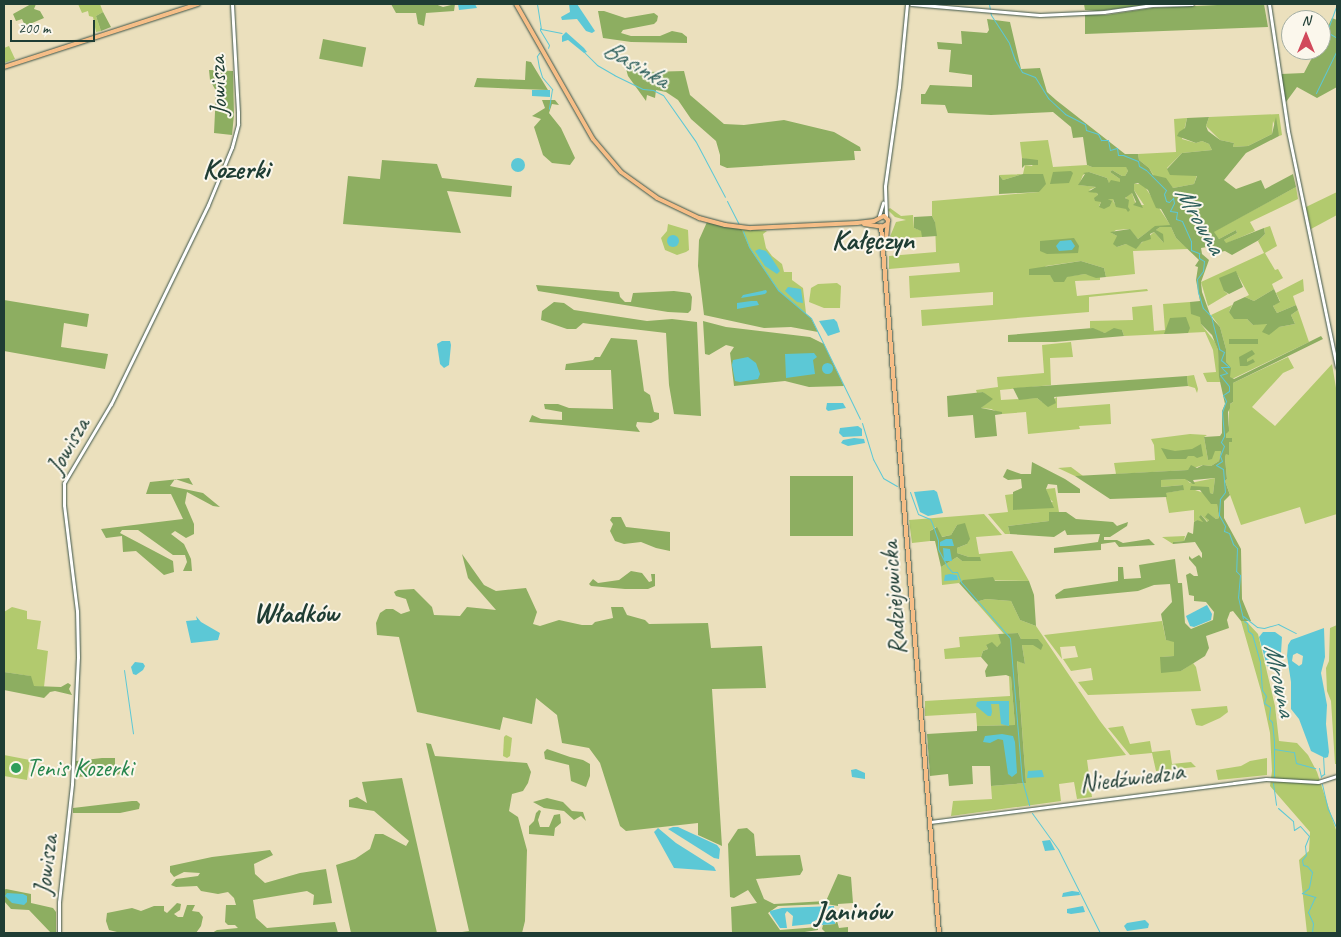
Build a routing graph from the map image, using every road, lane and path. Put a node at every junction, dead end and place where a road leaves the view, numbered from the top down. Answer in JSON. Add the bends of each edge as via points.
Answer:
{"nodes":[{"id":1,"x":198,"y":4,"type":"edge"},
{"id":2,"x":232,"y":4,"type":"edge"},
{"id":3,"x":516,"y":4,"type":"edge"},
{"id":4,"x":907,"y":4,"type":"edge"},
{"id":5,"x":911,"y":4,"type":"edge"},
{"id":6,"x":1192,"y":4,"type":"edge"},
{"id":7,"x":1268,"y":4,"type":"edge"},
{"id":8,"x":4,"y":67,"type":"edge"},
{"id":9,"x":884,"y":198,"type":"junction"},
{"id":10,"x":886,"y":216,"type":"junction"},
{"id":11,"x":878,"y":218,"type":"junction"},
{"id":12,"x":857,"y":223,"type":"junction"},
{"id":13,"x":865,"y":224,"type":"junction"},
{"id":14,"x":887,"y":224,"type":"junction"},
{"id":15,"x":880,"y":226,"type":"junction"},
{"id":16,"x":882,"y":243,"type":"junction"},
{"id":17,"x":884,"y":260,"type":"junction"},
{"id":18,"x":1337,"y":367,"type":"edge"},
{"id":19,"x":1337,"y":776,"type":"edge"},
{"id":20,"x":930,"y":822,"type":"junction"},
{"id":21,"x":59,"y":933,"type":"edge"},
{"id":22,"x":939,"y":933,"type":"edge"}],
"edges":[{"from":1,"to":8,"type":"main road"},
{"from":2,"to":21,"type":"street","name":"Jowisza","via":[[238,112],[232,147],[208,205],[111,404],[64,483],[77,611],[78,657],[72,784],[59,902]]},
{"from":3,"to":12,"type":"main road","via":[[593,138],[621,172],[656,198],[699,218],[742,227],[776,229]]},
{"from":4,"to":9,"type":"street"},
{"from":5,"to":6,"type":"street","via":[[1046,15]]},
{"from":7,"to":18,"type":"street","via":[[1283,102]]},
{"from":9,"to":10,"type":"street"},
{"from":9,"to":11,"type":"street"},
{"from":10,"to":11,"type":"main road"},
{"from":10,"to":14,"type":"main road","name":"Radziejowicka"},
{"from":11,"to":12,"type":"main road"},
{"from":11,"to":15,"type":"main road","name":"Radziejowicka"},
{"from":12,"to":13,"type":"main road"},
{"from":13,"to":15,"type":"main road"},
{"from":13,"to":16,"type":"main road","via":[[878,229]]},
{"from":14,"to":15,"type":"main road"},
{"from":14,"to":17,"type":"main road","name":"Radziejowicka"},
{"from":15,"to":16,"type":"main road","name":"Radziejowicka"},
{"from":16,"to":17,"type":"main road","name":"Radziejowicka"},
{"from":17,"to":20,"type":"main road","name":"Radziejowicka"},
{"from":19,"to":20,"type":"street","name":"Niedźwiedzia","via":[[1318,782],[1234,783]]},
{"from":20,"to":22,"type":"main road","name":"Radziejowicka"}]}
